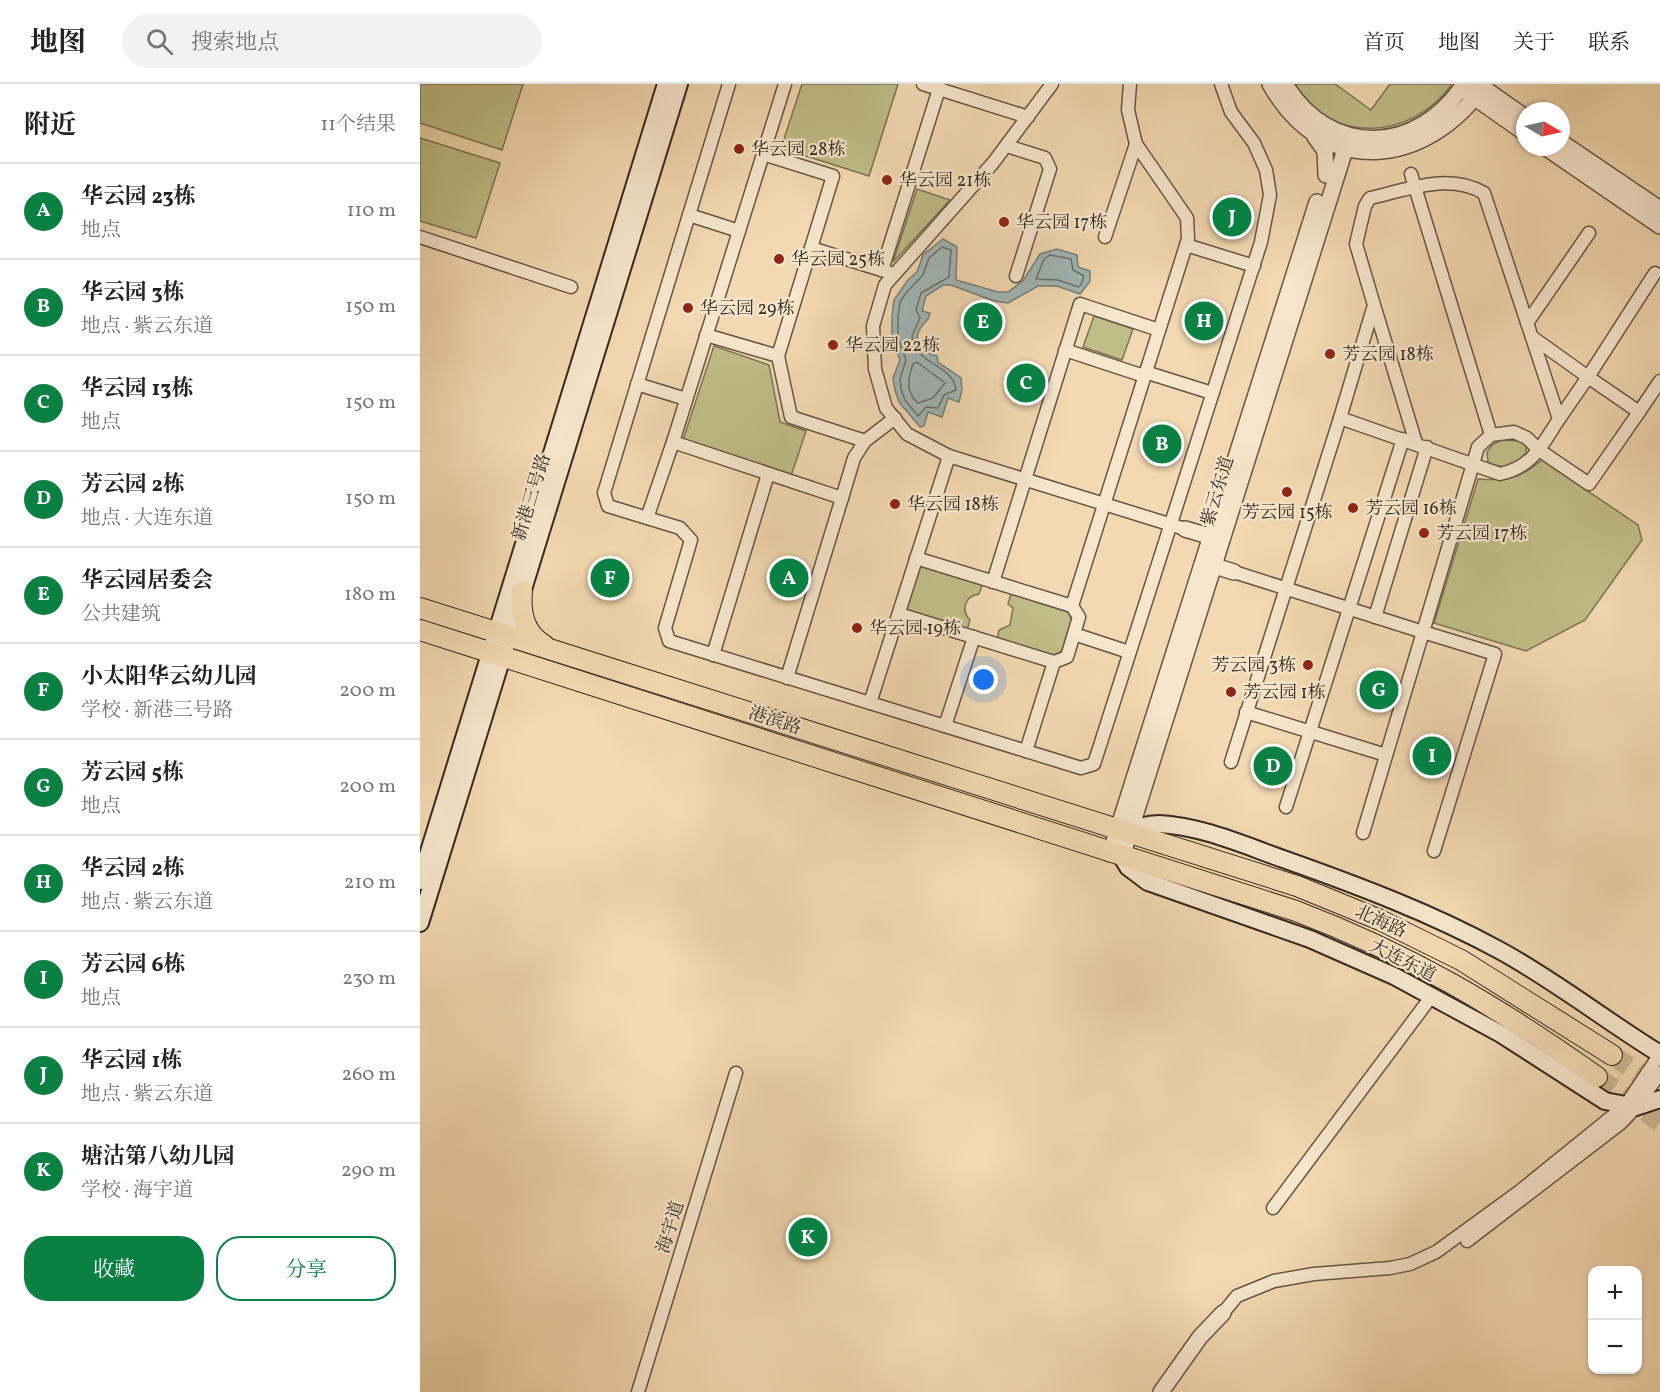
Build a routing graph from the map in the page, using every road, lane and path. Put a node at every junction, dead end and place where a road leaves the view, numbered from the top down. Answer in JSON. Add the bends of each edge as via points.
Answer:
{"nodes":[{"id":1,"x":666,"y":84,"type":"edge"},
{"id":2,"x":679,"y":84,"type":"edge"},
{"id":3,"x":729,"y":84,"type":"edge"},
{"id":4,"x":785,"y":84,"type":"edge"},
{"id":5,"x":923,"y":84,"type":"edge"},
{"id":6,"x":1052,"y":84,"type":"edge"},
{"id":7,"x":1130,"y":84,"type":"edge"},
{"id":8,"x":1221,"y":84,"type":"edge"},
{"id":9,"x":1270,"y":84,"type":"edge"},
{"id":10,"x":1284,"y":84,"type":"edge"},
{"id":11,"x":1462,"y":86,"type":"edge"},
{"id":12,"x":1480,"y":88,"type":"edge"},
{"id":13,"x":939,"y":89,"type":"junction"},
{"id":14,"x":956,"y":89,"type":"edge"},
{"id":15,"x":1516,"y":111,"type":"edge"},
{"id":16,"x":1028,"y":117,"type":"junction"},
{"id":17,"x":1516,"y":125,"type":"edge"},
{"id":18,"x":1316,"y":128,"type":"junction"},
{"id":19,"x":1340,"y":142,"type":"junction"},
{"id":20,"x":1136,"y":144,"type":"junction"},
{"id":21,"x":1007,"y":146,"type":"junction"},
{"id":22,"x":1570,"y":148,"type":"edge"},
{"id":23,"x":763,"y":154,"type":"junction"},
{"id":24,"x":1558,"y":156,"type":"edge"},
{"id":25,"x":1411,"y":174,"type":"dead end"},
{"id":26,"x":1331,"y":176,"type":"junction"},
{"id":27,"x":1415,"y":188,"type":"junction"},
{"id":28,"x":1660,"y":209,"type":"edge"},
{"id":29,"x":689,"y":215,"type":"junction"},
{"id":30,"x":1660,"y":226,"type":"edge"},
{"id":31,"x":739,"y":231,"type":"junction"},
{"id":32,"x":1589,"y":233,"type":"dead end"},
{"id":33,"x":420,"y":237,"type":"edge"},
{"id":34,"x":1105,"y":237,"type":"dead end"},
{"id":35,"x":1186,"y":245,"type":"junction"},
{"id":36,"x":811,"y":248,"type":"junction"},
{"id":37,"x":1254,"y":266,"type":"junction"},
{"id":38,"x":882,"y":270,"type":"junction"},
{"id":39,"x":1655,"y":273,"type":"dead end"},
{"id":40,"x":895,"y":274,"type":"junction"},
{"id":41,"x":1016,"y":276,"type":"dead end"},
{"id":42,"x":571,"y":287,"type":"dead end"},
{"id":43,"x":1374,"y":305,"type":"junction"},
{"id":44,"x":1527,"y":323,"type":"junction"},
{"id":45,"x":1159,"y":330,"type":"junction"},
{"id":46,"x":706,"y":335,"type":"junction"},
{"id":47,"x":1532,"y":337,"type":"junction"},
{"id":48,"x":1065,"y":350,"type":"junction"},
{"id":49,"x":778,"y":356,"type":"junction"},
{"id":50,"x":1145,"y":374,"type":"junction"},
{"id":51,"x":1588,"y":377,"type":"junction"},
{"id":52,"x":1660,"y":381,"type":"edge"},
{"id":53,"x":637,"y":384,"type":"junction"},
{"id":54,"x":1212,"y":393,"type":"junction"},
{"id":55,"x":686,"y":399,"type":"junction"},
{"id":56,"x":1639,"y":412,"type":"junction"},
{"id":57,"x":895,"y":418,"type":"junction"},
{"id":58,"x":1340,"y":418,"type":"junction"},
{"id":59,"x":1559,"y":419,"type":"junction"},
{"id":60,"x":1491,"y":435,"type":"junction"},
{"id":61,"x":1403,"y":439,"type":"junction"},
{"id":62,"x":865,"y":441,"type":"junction"},
{"id":63,"x":673,"y":442,"type":"junction"},
{"id":64,"x":1422,"y":445,"type":"junction"},
{"id":65,"x":1539,"y":450,"type":"junction"},
{"id":66,"x":949,"y":456,"type":"junction"},
{"id":67,"x":1473,"y":462,"type":"junction"},
{"id":68,"x":768,"y":474,"type":"junction"},
{"id":69,"x":1025,"y":479,"type":"junction"},
{"id":70,"x":842,"y":498,"type":"junction"},
{"id":71,"x":1103,"y":503,"type":"junction"},
{"id":72,"x":647,"y":519,"type":"junction"},
{"id":73,"x":1169,"y":524,"type":"junction"},
{"id":74,"x":1185,"y":529,"type":"joint"},
{"id":75,"x":1216,"y":538,"type":"junction"},
{"id":76,"x":916,"y":558,"type":"junction"},
{"id":77,"x":1208,"y":564,"type":"junction"},
{"id":78,"x":1234,"y":572,"type":"joint"},
{"id":79,"x":993,"y":582,"type":"junction"},
{"id":80,"x":1285,"y":588,"type":"junction"},
{"id":81,"x":516,"y":589,"type":"junction"},
{"id":82,"x":1072,"y":606,"type":"junction"},
{"id":83,"x":420,"y":608,"type":"edge"},
{"id":84,"x":1350,"y":609,"type":"junction"},
{"id":85,"x":899,"y":614,"type":"junction"},
{"id":86,"x":1375,"y":617,"type":"junction"},
{"id":87,"x":420,"y":630,"type":"edge"},
{"id":88,"x":1423,"y":632,"type":"junction"},
{"id":89,"x":502,"y":634,"type":"junction"},
{"id":90,"x":1074,"y":634,"type":"junction"},
{"id":91,"x":974,"y":637,"type":"junction"},
{"id":92,"x":549,"y":648,"type":"junction"},
{"id":93,"x":1129,"y":652,"type":"junction"},
{"id":94,"x":496,"y":655,"type":"junction"},
{"id":95,"x":713,"y":655,"type":"junction"},
{"id":96,"x":1054,"y":662,"type":"junction"},
{"id":97,"x":543,"y":670,"type":"junction"},
{"id":98,"x":787,"y":678,"type":"junction"},
{"id":99,"x":870,"y":703,"type":"junction"},
{"id":100,"x":1246,"y":712,"type":"junction"},
{"id":101,"x":945,"y":726,"type":"junction"},
{"id":102,"x":1310,"y":732,"type":"junction"},
{"id":103,"x":1026,"y":751,"type":"junction"},
{"id":104,"x":1386,"y":756,"type":"junction"},
{"id":105,"x":1231,"y":762,"type":"dead end"},
{"id":106,"x":1286,"y":807,"type":"dead end"},
{"id":107,"x":1123,"y":831,"type":"junction"},
{"id":108,"x":1363,"y":833,"type":"dead end"},
{"id":109,"x":1434,"y":852,"type":"dead end"},
{"id":110,"x":1116,"y":855,"type":"junction"},
{"id":111,"x":420,"y":881,"type":"edge"},
{"id":112,"x":420,"y":922,"type":"edge"},
{"id":113,"x":1431,"y":996,"type":"junction"},
{"id":114,"x":1660,"y":1054,"type":"edge"},
{"id":115,"x":1612,"y":1055,"type":"tunnel mouth"},
{"id":116,"x":1660,"y":1072,"type":"edge"},
{"id":117,"x":1597,"y":1077,"type":"tunnel mouth"},
{"id":118,"x":1660,"y":1099,"type":"edge"},
{"id":119,"x":1630,"y":1106,"type":"junction"},
{"id":120,"x":1273,"y":1208,"type":"dead end"},
{"id":121,"x":1223,"y":1313,"type":"joint"},
{"id":122,"x":638,"y":1392,"type":"edge"},
{"id":123,"x":643,"y":1392,"type":"edge"},
{"id":124,"x":1161,"y":1392,"type":"edge"}],
"edges":[{"from":1,"to":81,"type":"main road","name":"新港三号路"},
{"from":2,"to":81,"type":"main road","name":"新港三号路"},
{"from":3,"to":29,"type":"street"},
{"from":4,"to":23,"type":"street"},
{"from":5,"to":13,"type":"street"},
{"from":6,"to":16,"type":"street"},
{"from":7,"to":20,"type":"street","via":[[1128,110]]},
{"from":8,"to":37,"type":"street","via":[[1231,112],[1254,143],[1266,170],[1270,195]]},
{"from":9,"to":18,"type":"street","via":[[1286,108]]},
{"from":10,"to":18,"type":"street"},
{"from":11,"to":12,"type":"street"},
{"from":11,"to":19,"type":"street","via":[[1437,116],[1409,131],[1378,139]]},
{"from":12,"to":15,"type":"street"},
{"from":12,"to":17,"type":"street"},
{"from":12,"to":19,"type":"street","via":[[1443,129],[1406,148],[1382,152]]},
{"from":13,"to":14,"type":"street"},
{"from":13,"to":38,"type":"street"},
{"from":14,"to":16,"type":"street"},
{"from":16,"to":21,"type":"street"},
{"from":18,"to":19,"type":"street"},
{"from":18,"to":26,"type":"street"},
{"from":19,"to":26,"type":"street","name":"紫云东道"},
{"from":20,"to":34,"type":"street"},
{"from":20,"to":35,"type":"street","via":[[1187,218]]},
{"from":21,"to":40,"type":"street"},
{"from":21,"to":41,"type":"street","via":[[1045,158],[1050,169]]},
{"from":22,"to":28,"type":"street"},
{"from":23,"to":31,"type":"street"},
{"from":23,"to":36,"type":"street","via":[[833,176]]},
{"from":24,"to":30,"type":"street"},
{"from":25,"to":27,"type":"street"},
{"from":26,"to":75,"type":"street","name":"紫云东道"},
{"from":27,"to":43,"type":"street","via":[[1370,198],[1365,206],[1356,244]]},
{"from":27,"to":44,"type":"street","via":[[1436,182],[1476,188],[1484,193]]},
{"from":27,"to":60,"type":"street"},
{"from":29,"to":31,"type":"street"},
{"from":29,"to":53,"type":"street"},
{"from":31,"to":46,"type":"street"},
{"from":32,"to":44,"type":"street"},
{"from":33,"to":42,"type":"street"},
{"from":35,"to":37,"type":"street"},
{"from":35,"to":45,"type":"street"},
{"from":36,"to":38,"type":"street"},
{"from":36,"to":49,"type":"street"},
{"from":37,"to":54,"type":"street"},
{"from":38,"to":40,"type":"street"},
{"from":39,"to":51,"type":"street"},
{"from":40,"to":57,"type":"street","via":[[885,285],[873,326],[875,369],[886,408]]},
{"from":43,"to":58,"type":"street"},
{"from":43,"to":64,"type":"street"},
{"from":44,"to":47,"type":"street"},
{"from":45,"to":48,"type":"street","via":[[1080,304]]},
{"from":45,"to":50,"type":"street"},
{"from":46,"to":49,"type":"street"},
{"from":46,"to":55,"type":"street"},
{"from":47,"to":51,"type":"street"},
{"from":47,"to":59,"type":"street"},
{"from":48,"to":50,"type":"street"},
{"from":48,"to":69,"type":"street"},
{"from":49,"to":62,"type":"street","via":[[791,417]]},
{"from":50,"to":54,"type":"street"},
{"from":50,"to":71,"type":"street"},
{"from":51,"to":56,"type":"street"},
{"from":51,"to":59,"type":"street"},
{"from":52,"to":56,"type":"street"},
{"from":53,"to":55,"type":"street"},
{"from":53,"to":72,"type":"street","via":[[604,493],[608,506]]},
{"from":54,"to":73,"type":"street"},
{"from":55,"to":63,"type":"street"},
{"from":56,"to":65,"type":"street","via":[[1589,484]]},
{"from":57,"to":62,"type":"street"},
{"from":57,"to":66,"type":"street","via":[[908,434]]},
{"from":58,"to":61,"type":"street"},
{"from":58,"to":80,"type":"street"},
{"from":59,"to":65,"type":"street"},
{"from":60,"to":65,"type":"street","via":[[1515,432]]},
{"from":60,"to":67,"type":"street","via":[[1478,447]]},
{"from":61,"to":64,"type":"street"},
{"from":61,"to":84,"type":"street"},
{"from":62,"to":70,"type":"street","via":[[854,458]]},
{"from":63,"to":68,"type":"street"},
{"from":63,"to":72,"type":"street"},
{"from":64,"to":67,"type":"street"},
{"from":64,"to":86,"type":"street"},
{"from":65,"to":67,"type":"street","via":[[1518,470],[1500,474]]},
{"from":66,"to":69,"type":"street"},
{"from":66,"to":76,"type":"street"},
{"from":67,"to":88,"type":"street"},
{"from":68,"to":70,"type":"street"},
{"from":68,"to":95,"type":"street"},
{"from":69,"to":71,"type":"street"},
{"from":69,"to":79,"type":"street"},
{"from":70,"to":98,"type":"street"},
{"from":71,"to":73,"type":"street"},
{"from":71,"to":82,"type":"street"},
{"from":72,"to":95,"type":"street","via":[[680,528],[691,540],[665,628],[669,641]]},
{"from":73,"to":74,"type":"street"},
{"from":73,"to":93,"type":"street"},
{"from":74,"to":75,"type":"street"},
{"from":75,"to":77,"type":"street","name":"紫云东道"},
{"from":76,"to":79,"type":"street"},
{"from":76,"to":85,"type":"street"},
{"from":77,"to":78,"type":"street"},
{"from":77,"to":107,"type":"street","name":"紫云东道"},
{"from":78,"to":80,"type":"street"},
{"from":79,"to":82,"type":"street"},
{"from":80,"to":84,"type":"street"},
{"from":80,"to":100,"type":"street"},
{"from":81,"to":89,"type":"main road","name":"新港三号路"},
{"from":81,"to":92,"type":"main road","via":[[527,628]]},
{"from":82,"to":90,"type":"street","via":[[1079,618]]},
{"from":83,"to":89,"type":"main road","name":"港滨路"},
{"from":84,"to":86,"type":"street"},
{"from":84,"to":102,"type":"street"},
{"from":85,"to":91,"type":"street"},
{"from":85,"to":99,"type":"street"},
{"from":86,"to":88,"type":"street"},
{"from":87,"to":94,"type":"main road","name":"港滨路"},
{"from":88,"to":104,"type":"street"},
{"from":88,"to":109,"type":"street","via":[[1495,654]]},
{"from":89,"to":92,"type":"main road","name":"港滨路"},
{"from":89,"to":94,"type":"main road","name":"新港三号路"},
{"from":89,"to":97,"type":"main road"},
{"from":90,"to":93,"type":"street"},
{"from":90,"to":96,"type":"street","via":[[1067,657]]},
{"from":91,"to":96,"type":"street"},
{"from":91,"to":101,"type":"street"},
{"from":92,"to":107,"type":"main road","name":"港滨路"},
{"from":93,"to":103,"type":"street","via":[[1094,764],[1081,768]]},
{"from":94,"to":97,"type":"main road","name":"港滨路"},
{"from":94,"to":111,"type":"main road","name":"新港三号路"},
{"from":94,"to":112,"type":"main road","name":"新港三号路"},
{"from":95,"to":98,"type":"street"},
{"from":96,"to":103,"type":"street"},
{"from":97,"to":110,"type":"main road","name":"港滨路"},
{"from":98,"to":99,"type":"street"},
{"from":99,"to":101,"type":"street"},
{"from":100,"to":102,"type":"street"},
{"from":100,"to":105,"type":"street"},
{"from":101,"to":103,"type":"street"},
{"from":102,"to":104,"type":"street"},
{"from":102,"to":106,"type":"street"},
{"from":104,"to":108,"type":"street"},
{"from":107,"to":110,"type":"street","name":"紫云东道"},
{"from":107,"to":114,"type":"main road","via":[[1145,825],[1180,827],[1256,849],[1424,912],[1511,957]]},
{"from":107,"to":115,"type":"main road","name":"北海路","via":[[1297,886],[1380,920],[1461,960]]},
{"from":110,"to":113,"type":"main road","name":"大连东道","via":[[1148,882],[1310,939]]},
{"from":110,"to":117,"type":"main road","name":"北海路","via":[[1296,911],[1370,941],[1485,1001]]},
{"from":113,"to":119,"type":"main road","name":"大连东道","via":[[1501,1034],[1605,1101]]},
{"from":113,"to":120,"type":"street"},
{"from":114,"to":119,"type":"street"},
{"from":116,"to":119,"type":"street"},
{"from":118,"to":119,"type":"main road"},
{"from":119,"to":121,"type":"street","via":[[1456,1239],[1425,1258],[1390,1268],[1274,1281],[1237,1296]]},
{"from":121,"to":124,"type":"street","via":[[1200,1337]]},
{"from":122,"to":123,"type":"street","name":"海宇道","via":[[738,1074]]}]}
